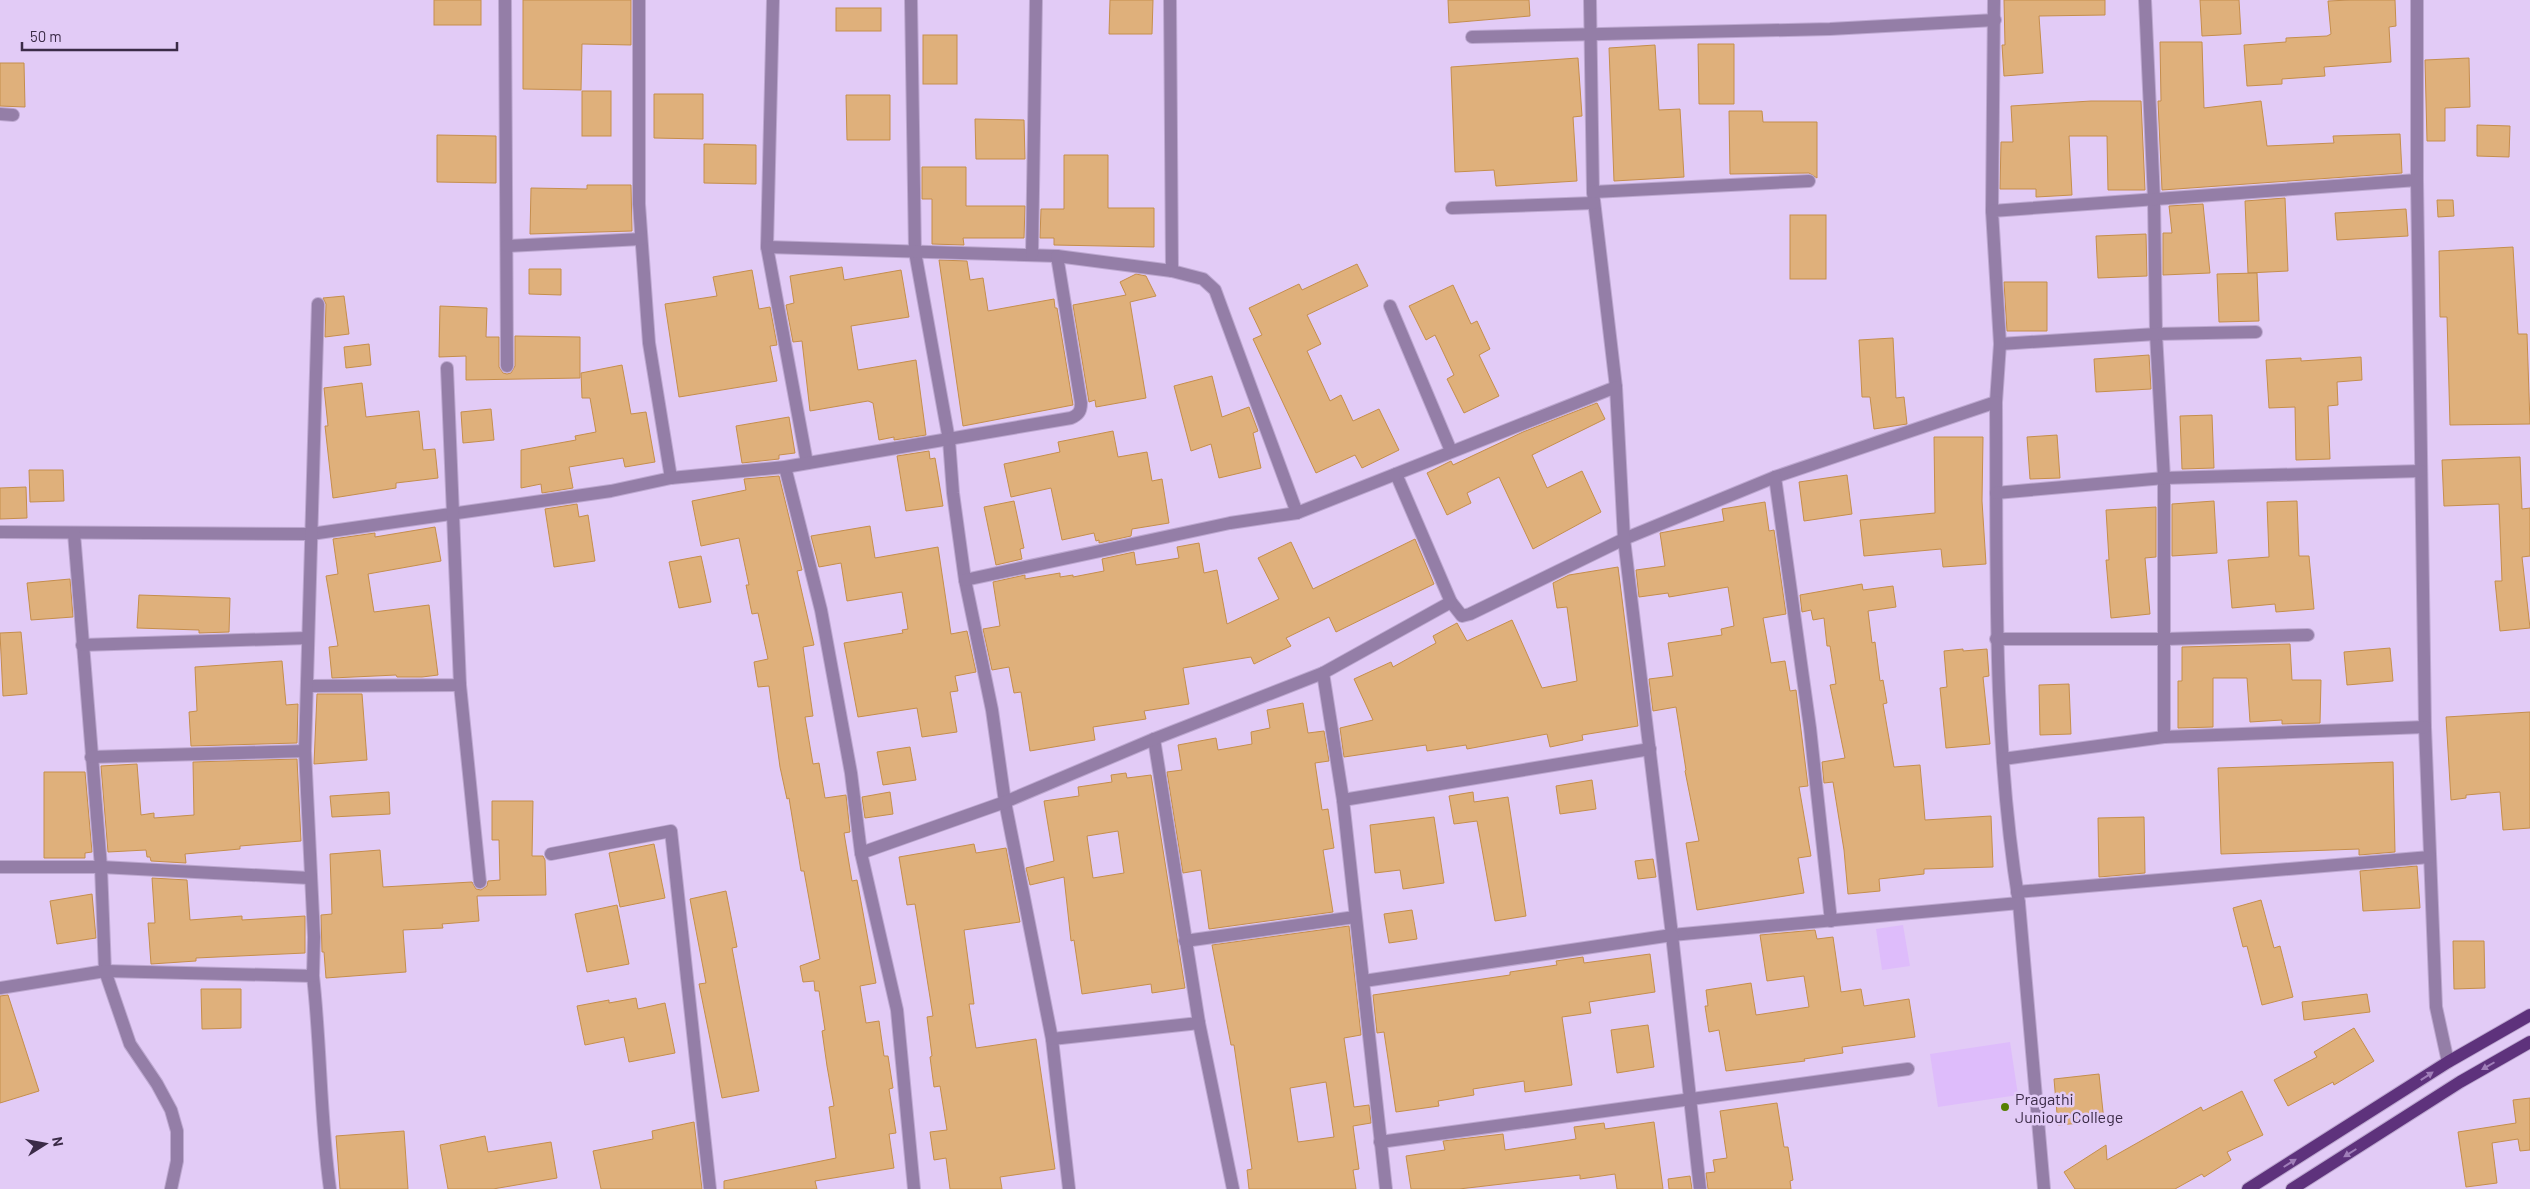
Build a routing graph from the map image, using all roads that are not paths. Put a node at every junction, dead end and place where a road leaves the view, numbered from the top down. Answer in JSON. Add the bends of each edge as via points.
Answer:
{"nodes":[{"id":1,"x":505,"y":0,"type":"edge"},
{"id":2,"x":639,"y":0,"type":"edge"},
{"id":3,"x":773,"y":0,"type":"edge"},
{"id":4,"x":911,"y":0,"type":"edge"},
{"id":5,"x":1036,"y":0,"type":"edge"},
{"id":6,"x":1170,"y":0,"type":"edge"},
{"id":7,"x":1590,"y":0,"type":"edge"},
{"id":8,"x":1994,"y":0,"type":"edge"},
{"id":9,"x":2145,"y":0,"type":"edge"},
{"id":10,"x":2418,"y":0,"type":"edge"},
{"id":11,"x":1994,"y":20,"type":"junction"},
{"id":12,"x":1591,"y":35,"type":"junction"},
{"id":13,"x":1472,"y":37,"type":"dead end"},
{"id":14,"x":0,"y":114,"type":"edge"},
{"id":15,"x":13,"y":115,"type":"dead end"},
{"id":16,"x":2417,"y":180,"type":"junction"},
{"id":17,"x":1809,"y":182,"type":"dead end"},
{"id":18,"x":1593,"y":198,"type":"junction"},
{"id":19,"x":2154,"y":199,"type":"junction"},
{"id":20,"x":1452,"y":208,"type":"dead end"},
{"id":21,"x":1992,"y":211,"type":"junction"},
{"id":22,"x":641,"y":239,"type":"junction"},
{"id":23,"x":507,"y":246,"type":"junction"},
{"id":24,"x":767,"y":247,"type":"junction"},
{"id":25,"x":915,"y":252,"type":"junction"},
{"id":26,"x":1032,"y":255,"type":"junction"},
{"id":27,"x":1057,"y":256,"type":"junction"},
{"id":28,"x":1172,"y":271,"type":"junction"},
{"id":29,"x":318,"y":304,"type":"dead end"},
{"id":30,"x":1390,"y":306,"type":"dead end"},
{"id":31,"x":2256,"y":332,"type":"dead end"},
{"id":32,"x":2156,"y":334,"type":"junction"},
{"id":33,"x":2000,"y":344,"type":"junction"},
{"id":34,"x":507,"y":366,"type":"dead end"},
{"id":35,"x":447,"y":368,"type":"dead end"},
{"id":36,"x":1616,"y":387,"type":"junction"},
{"id":37,"x":1996,"y":402,"type":"junction"},
{"id":38,"x":949,"y":440,"type":"junction"},
{"id":39,"x":1451,"y":451,"type":"junction"},
{"id":40,"x":807,"y":463,"type":"junction"},
{"id":41,"x":785,"y":467,"type":"junction"},
{"id":42,"x":2421,"y":471,"type":"junction"},
{"id":43,"x":1396,"y":474,"type":"junction"},
{"id":44,"x":1775,"y":477,"type":"junction"},
{"id":45,"x":671,"y":478,"type":"junction"},
{"id":46,"x":2164,"y":478,"type":"junction"},
{"id":47,"x":1996,"y":493,"type":"junction"},
{"id":48,"x":1297,"y":513,"type":"junction"},
{"id":49,"x":454,"y":514,"type":"junction"},
{"id":50,"x":0,"y":532,"type":"edge"},
{"id":51,"x":74,"y":533,"type":"junction"},
{"id":52,"x":311,"y":534,"type":"junction"},
{"id":53,"x":1624,"y":539,"type":"junction"},
{"id":54,"x":965,"y":580,"type":"junction"},
{"id":55,"x":1451,"y":602,"type":"junction"},
{"id":56,"x":2308,"y":635,"type":"dead end"},
{"id":57,"x":308,"y":638,"type":"junction"},
{"id":58,"x":1996,"y":639,"type":"junction"},
{"id":59,"x":2165,"y":639,"type":"junction"},
{"id":60,"x":82,"y":645,"type":"junction"},
{"id":61,"x":1323,"y":673,"type":"junction"},
{"id":62,"x":460,"y":685,"type":"junction"},
{"id":63,"x":308,"y":686,"type":"junction"},
{"id":64,"x":2425,"y":728,"type":"junction"},
{"id":65,"x":2164,"y":737,"type":"junction"},
{"id":66,"x":1154,"y":739,"type":"junction"},
{"id":67,"x":1650,"y":749,"type":"junction"},
{"id":68,"x":305,"y":751,"type":"junction"},
{"id":69,"x":91,"y":757,"type":"junction"},
{"id":70,"x":2003,"y":759,"type":"junction"},
{"id":71,"x":1343,"y":800,"type":"junction"},
{"id":72,"x":1004,"y":802,"type":"junction"},
{"id":73,"x":861,"y":853,"type":"junction"},
{"id":74,"x":551,"y":854,"type":"dead end"},
{"id":75,"x":2430,"y":857,"type":"junction"},
{"id":76,"x":0,"y":867,"type":"edge"},
{"id":77,"x":101,"y":867,"type":"junction"},
{"id":78,"x":310,"y":878,"type":"junction"},
{"id":79,"x":480,"y":882,"type":"dead end"},
{"id":80,"x":2018,"y":897,"type":"junction"},
{"id":81,"x":1355,"y":917,"type":"junction"},
{"id":82,"x":1831,"y":921,"type":"junction"},
{"id":83,"x":1672,"y":935,"type":"junction"},
{"id":84,"x":1185,"y":941,"type":"junction"},
{"id":85,"x":105,"y":971,"type":"junction"},
{"id":86,"x":313,"y":976,"type":"junction"},
{"id":87,"x":1364,"y":981,"type":"junction"},
{"id":88,"x":0,"y":988,"type":"edge"},
{"id":89,"x":2530,"y":1016,"type":"edge"},
{"id":90,"x":1199,"y":1024,"type":"junction"},
{"id":91,"x":1052,"y":1039,"type":"junction"},
{"id":92,"x":2530,"y":1042,"type":"edge"},
{"id":93,"x":2448,"y":1062,"type":"junction"},
{"id":94,"x":1908,"y":1069,"type":"dead end"},
{"id":95,"x":1692,"y":1101,"type":"junction"},
{"id":96,"x":1380,"y":1142,"type":"junction"},
{"id":97,"x":171,"y":1189,"type":"edge"},
{"id":98,"x":330,"y":1189,"type":"edge"},
{"id":99,"x":710,"y":1189,"type":"edge"},
{"id":100,"x":914,"y":1189,"type":"edge"},
{"id":101,"x":1068,"y":1189,"type":"edge"},
{"id":102,"x":1233,"y":1189,"type":"edge"},
{"id":103,"x":1386,"y":1189,"type":"edge"},
{"id":104,"x":1700,"y":1189,"type":"edge"},
{"id":105,"x":2044,"y":1189,"type":"edge"},
{"id":106,"x":2248,"y":1189,"type":"edge"},
{"id":107,"x":2292,"y":1189,"type":"edge"}],
"edges":[{"from":1,"to":23,"type":"street"},
{"from":2,"to":22,"type":"street"},
{"from":3,"to":24,"type":"street"},
{"from":4,"to":25,"type":"street"},
{"from":5,"to":26,"type":"street"},
{"from":6,"to":28,"type":"street"},
{"from":7,"to":12,"type":"street"},
{"from":8,"to":11,"type":"street"},
{"from":9,"to":19,"type":"street"},
{"from":10,"to":16,"type":"street"},
{"from":11,"to":12,"type":"street","via":[[1830,29]]},
{"from":11,"to":21,"type":"street"},
{"from":12,"to":13,"type":"street"},
{"from":12,"to":18,"type":"street"},
{"from":14,"to":15,"type":"street"},
{"from":16,"to":19,"type":"street"},
{"from":16,"to":42,"type":"street"},
{"from":17,"to":18,"type":"street"},
{"from":18,"to":20,"type":"street"},
{"from":18,"to":36,"type":"street"},
{"from":19,"to":21,"type":"street"},
{"from":19,"to":32,"type":"street"},
{"from":21,"to":33,"type":"street"},
{"from":22,"to":23,"type":"street"},
{"from":22,"to":45,"type":"street","via":[[648,343]]},
{"from":23,"to":34,"type":"street"},
{"from":24,"to":25,"type":"street"},
{"from":24,"to":40,"type":"street"},
{"from":25,"to":26,"type":"street"},
{"from":25,"to":38,"type":"street"},
{"from":26,"to":27,"type":"street"},
{"from":27,"to":28,"type":"street"},
{"from":27,"to":38,"type":"street","via":[[1081,409],[1078,415]]},
{"from":28,"to":48,"type":"street","via":[[1203,278],[1216,290]]},
{"from":29,"to":52,"type":"street"},
{"from":30,"to":39,"type":"street"},
{"from":31,"to":32,"type":"street"},
{"from":32,"to":33,"type":"street"},
{"from":32,"to":46,"type":"street"},
{"from":33,"to":37,"type":"street"},
{"from":35,"to":49,"type":"street"},
{"from":36,"to":39,"type":"street"},
{"from":36,"to":53,"type":"street"},
{"from":37,"to":44,"type":"street"},
{"from":37,"to":47,"type":"street"},
{"from":38,"to":40,"type":"street"},
{"from":38,"to":54,"type":"street"},
{"from":39,"to":43,"type":"street"},
{"from":40,"to":41,"type":"street"},
{"from":41,"to":45,"type":"street"},
{"from":41,"to":73,"type":"street","via":[[821,610],[851,773]]},
{"from":42,"to":46,"type":"street"},
{"from":42,"to":64,"type":"street"},
{"from":43,"to":48,"type":"street"},
{"from":43,"to":55,"type":"street"},
{"from":44,"to":53,"type":"street"},
{"from":44,"to":82,"type":"street","via":[[1810,728]]},
{"from":45,"to":49,"type":"street","via":[[611,492]]},
{"from":46,"to":47,"type":"street"},
{"from":46,"to":59,"type":"street"},
{"from":47,"to":58,"type":"street"},
{"from":48,"to":54,"type":"street","via":[[1212,527]]},
{"from":49,"to":52,"type":"street"},
{"from":49,"to":62,"type":"street"},
{"from":50,"to":51,"type":"street"},
{"from":51,"to":52,"type":"street"},
{"from":51,"to":60,"type":"street"},
{"from":52,"to":57,"type":"street"},
{"from":53,"to":55,"type":"street","via":[[1470,614],[1462,616]]},
{"from":53,"to":67,"type":"street"},
{"from":54,"to":72,"type":"street","via":[[992,710]]},
{"from":55,"to":61,"type":"street"},
{"from":56,"to":59,"type":"street"},
{"from":57,"to":60,"type":"street"},
{"from":57,"to":63,"type":"street"},
{"from":58,"to":59,"type":"street"},
{"from":58,"to":70,"type":"street"},
{"from":59,"to":65,"type":"street"},
{"from":60,"to":69,"type":"street"},
{"from":61,"to":66,"type":"street"},
{"from":61,"to":71,"type":"street"},
{"from":62,"to":63,"type":"street"},
{"from":62,"to":79,"type":"street"},
{"from":63,"to":68,"type":"street"},
{"from":64,"to":65,"type":"street"},
{"from":64,"to":75,"type":"street"},
{"from":65,"to":70,"type":"street"},
{"from":66,"to":72,"type":"street"},
{"from":66,"to":84,"type":"street"},
{"from":67,"to":71,"type":"street"},
{"from":67,"to":83,"type":"street"},
{"from":68,"to":69,"type":"street"},
{"from":68,"to":78,"type":"street"},
{"from":69,"to":77,"type":"street"},
{"from":70,"to":80,"type":"street"},
{"from":71,"to":81,"type":"street"},
{"from":72,"to":73,"type":"street"},
{"from":72,"to":91,"type":"street"},
{"from":73,"to":100,"type":"street","via":[[897,1010]]},
{"from":74,"to":99,"type":"street","via":[[671,831]]},
{"from":75,"to":80,"type":"street"},
{"from":75,"to":93,"type":"street","via":[[2436,1007]]},
{"from":76,"to":77,"type":"street"},
{"from":77,"to":78,"type":"street"},
{"from":77,"to":85,"type":"street"},
{"from":78,"to":86,"type":"street"},
{"from":80,"to":82,"type":"street"},
{"from":80,"to":105,"type":"street"},
{"from":81,"to":84,"type":"street"},
{"from":81,"to":87,"type":"street"},
{"from":82,"to":83,"type":"street"},
{"from":83,"to":87,"type":"street"},
{"from":83,"to":95,"type":"street"},
{"from":84,"to":90,"type":"street"},
{"from":85,"to":86,"type":"street"},
{"from":85,"to":88,"type":"street"},
{"from":85,"to":97,"type":"street","via":[[130,1044],[171,1110],[177,1132],[177,1161]]},
{"from":86,"to":98,"type":"street","via":[[323,1145]]},
{"from":87,"to":96,"type":"street"},
{"from":89,"to":93,"type":"main road"},
{"from":90,"to":91,"type":"street"},
{"from":90,"to":102,"type":"street"},
{"from":91,"to":101,"type":"street"},
{"from":92,"to":107,"type":"main road","one_way":true,"via":[[2460,1082]]},
{"from":106,"to":93,"type":"main road","one_way":true},
{"from":94,"to":95,"type":"street"},
{"from":95,"to":96,"type":"street"},
{"from":95,"to":104,"type":"street"},
{"from":96,"to":103,"type":"street"}]}
